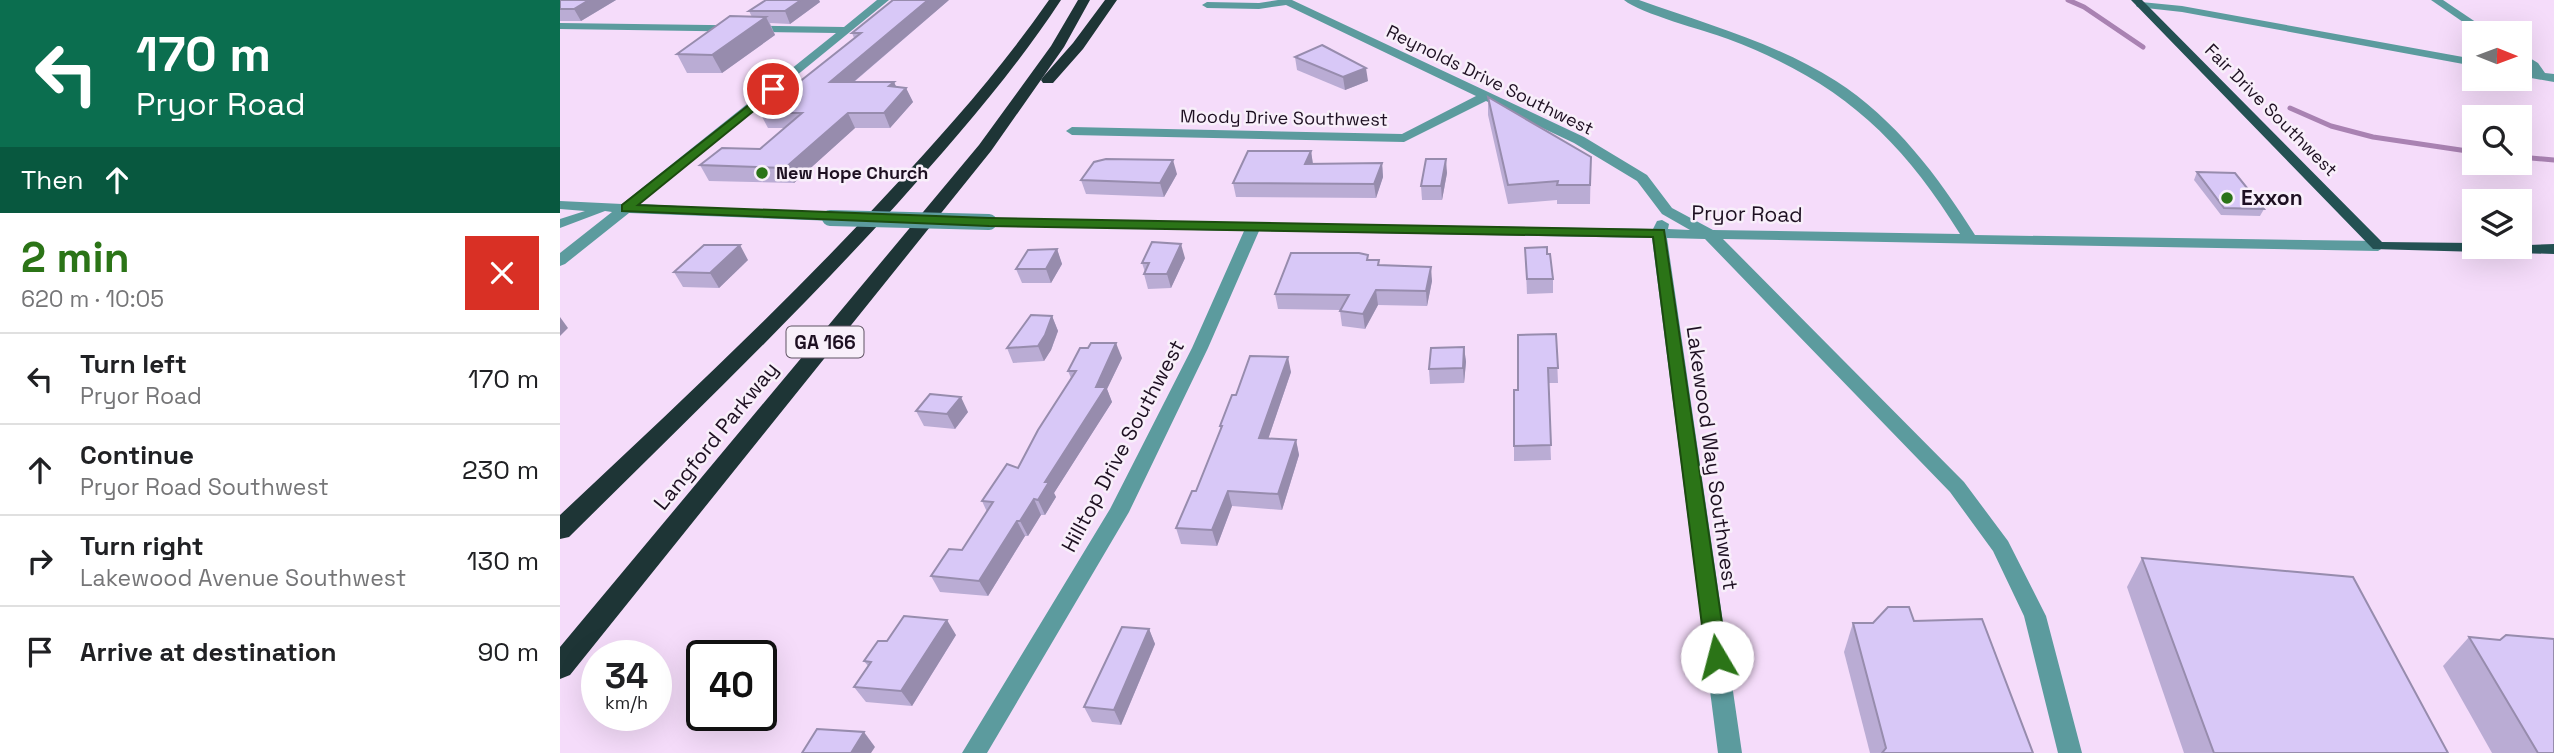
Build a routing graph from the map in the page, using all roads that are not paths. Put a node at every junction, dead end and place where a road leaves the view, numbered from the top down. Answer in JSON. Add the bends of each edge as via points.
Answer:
{"nodes":[{"id":1,"x":1041,"y":0,"type":"edge"},
{"id":2,"x":1055,"y":0,"type":"edge"},
{"id":3,"x":1084,"y":0,"type":"edge"},
{"id":4,"x":1111,"y":0,"type":"edge"},
{"id":5,"x":1629,"y":0,"type":"edge"},
{"id":6,"x":2436,"y":0,"type":"edge"},
{"id":7,"x":887,"y":1,"type":"edge"},
{"id":8,"x":1286,"y":1,"type":"edge"},
{"id":9,"x":2138,"y":2,"type":"edge"},
{"id":10,"x":1207,"y":5,"type":"dead end"},
{"id":11,"x":2468,"y":21,"type":"edge"},
{"id":12,"x":560,"y":26,"type":"edge"},
{"id":13,"x":847,"y":30,"type":"junction"},
{"id":14,"x":1018,"y":54,"type":"junction"},
{"id":15,"x":2462,"y":62,"type":"edge"},
{"id":16,"x":2532,"y":64,"type":"edge"},
{"id":17,"x":2548,"y":77,"type":"edge"},
{"id":18,"x":1486,"y":96,"type":"junction"},
{"id":19,"x":1072,"y":131,"type":"dead end"},
{"id":20,"x":985,"y":148,"type":"junction"},
{"id":21,"x":560,"y":205,"type":"edge"},
{"id":22,"x":619,"y":207,"type":"junction"},
{"id":23,"x":1667,"y":211,"type":"junction"},
{"id":24,"x":560,"y":224,"type":"edge"},
{"id":25,"x":1254,"y":226,"type":"junction"},
{"id":26,"x":1659,"y":233,"type":"junction"},
{"id":27,"x":1709,"y":234,"type":"junction"},
{"id":28,"x":1970,"y":239,"type":"junction"},
{"id":29,"x":2378,"y":246,"type":"junction"},
{"id":30,"x":2554,"y":249,"type":"edge"},
{"id":31,"x":560,"y":261,"type":"edge"},
{"id":32,"x":560,"y":530,"type":"edge"},
{"id":33,"x":560,"y":667,"type":"edge"},
{"id":34,"x":974,"y":753,"type":"edge"},
{"id":35,"x":1730,"y":753,"type":"edge"},
{"id":36,"x":2070,"y":753,"type":"edge"}],
"edges":[{"from":1,"to":14,"type":"highway"},
{"from":2,"to":14,"type":"highway"},
{"from":3,"to":20,"type":"highway","name":"Langford Parkway","number":"GA 166","via":[[1057,47]]},
{"from":4,"to":20,"type":"highway","via":[[1078,46]]},
{"from":5,"to":28,"type":"street","via":[[1771,53],[1861,105],[1948,203]]},
{"from":6,"to":11,"type":"street"},
{"from":7,"to":13,"type":"street"},
{"from":8,"to":10,"type":"street","via":[[1259,6]]},
{"from":8,"to":18,"type":"street","name":"Reynolds Drive Southwest"},
{"from":9,"to":15,"type":"street"},
{"from":9,"to":29,"type":"main road","name":"Fair Drive Southwest"},
{"from":12,"to":13,"type":"street"},
{"from":13,"to":22,"type":"street"},
{"from":14,"to":32,"type":"highway","via":[[850,246]]},
{"from":16,"to":17,"type":"street"},
{"from":18,"to":19,"type":"street","name":"Moody Drive Southwest","via":[[1404,138]]},
{"from":18,"to":23,"type":"street","name":"Reynolds Drive Southwest","via":[[1579,140],[1642,178]]},
{"from":20,"to":33,"type":"highway","name":"Langford Parkway","number":"GA 166"},
{"from":21,"to":22,"type":"street","name":"Pryor Road"},
{"from":22,"to":24,"type":"street"},
{"from":22,"to":25,"type":"street","name":"Pryor Road","bridge":true,"via":[[830,218]]},
{"from":22,"to":31,"type":"street"},
{"from":23,"to":26,"type":"street","name":"Lakewood Way Southwest"},
{"from":23,"to":27,"type":"street"},
{"from":25,"to":26,"type":"street","name":"Pryor Road"},
{"from":25,"to":34,"type":"street","name":"Hilltop Drive Southwest","via":[[1200,348],[1118,512]]},
{"from":26,"to":27,"type":"street","name":"Pryor Road"},
{"from":26,"to":35,"type":"street","name":"Lakewood Way Southwest"},
{"from":27,"to":28,"type":"street","name":"Pryor Road"},
{"from":27,"to":36,"type":"street","via":[[1957,487],[2001,547],[2035,616]]},
{"from":28,"to":29,"type":"street","name":"Pryor Road"},
{"from":29,"to":30,"type":"main road"}]}
